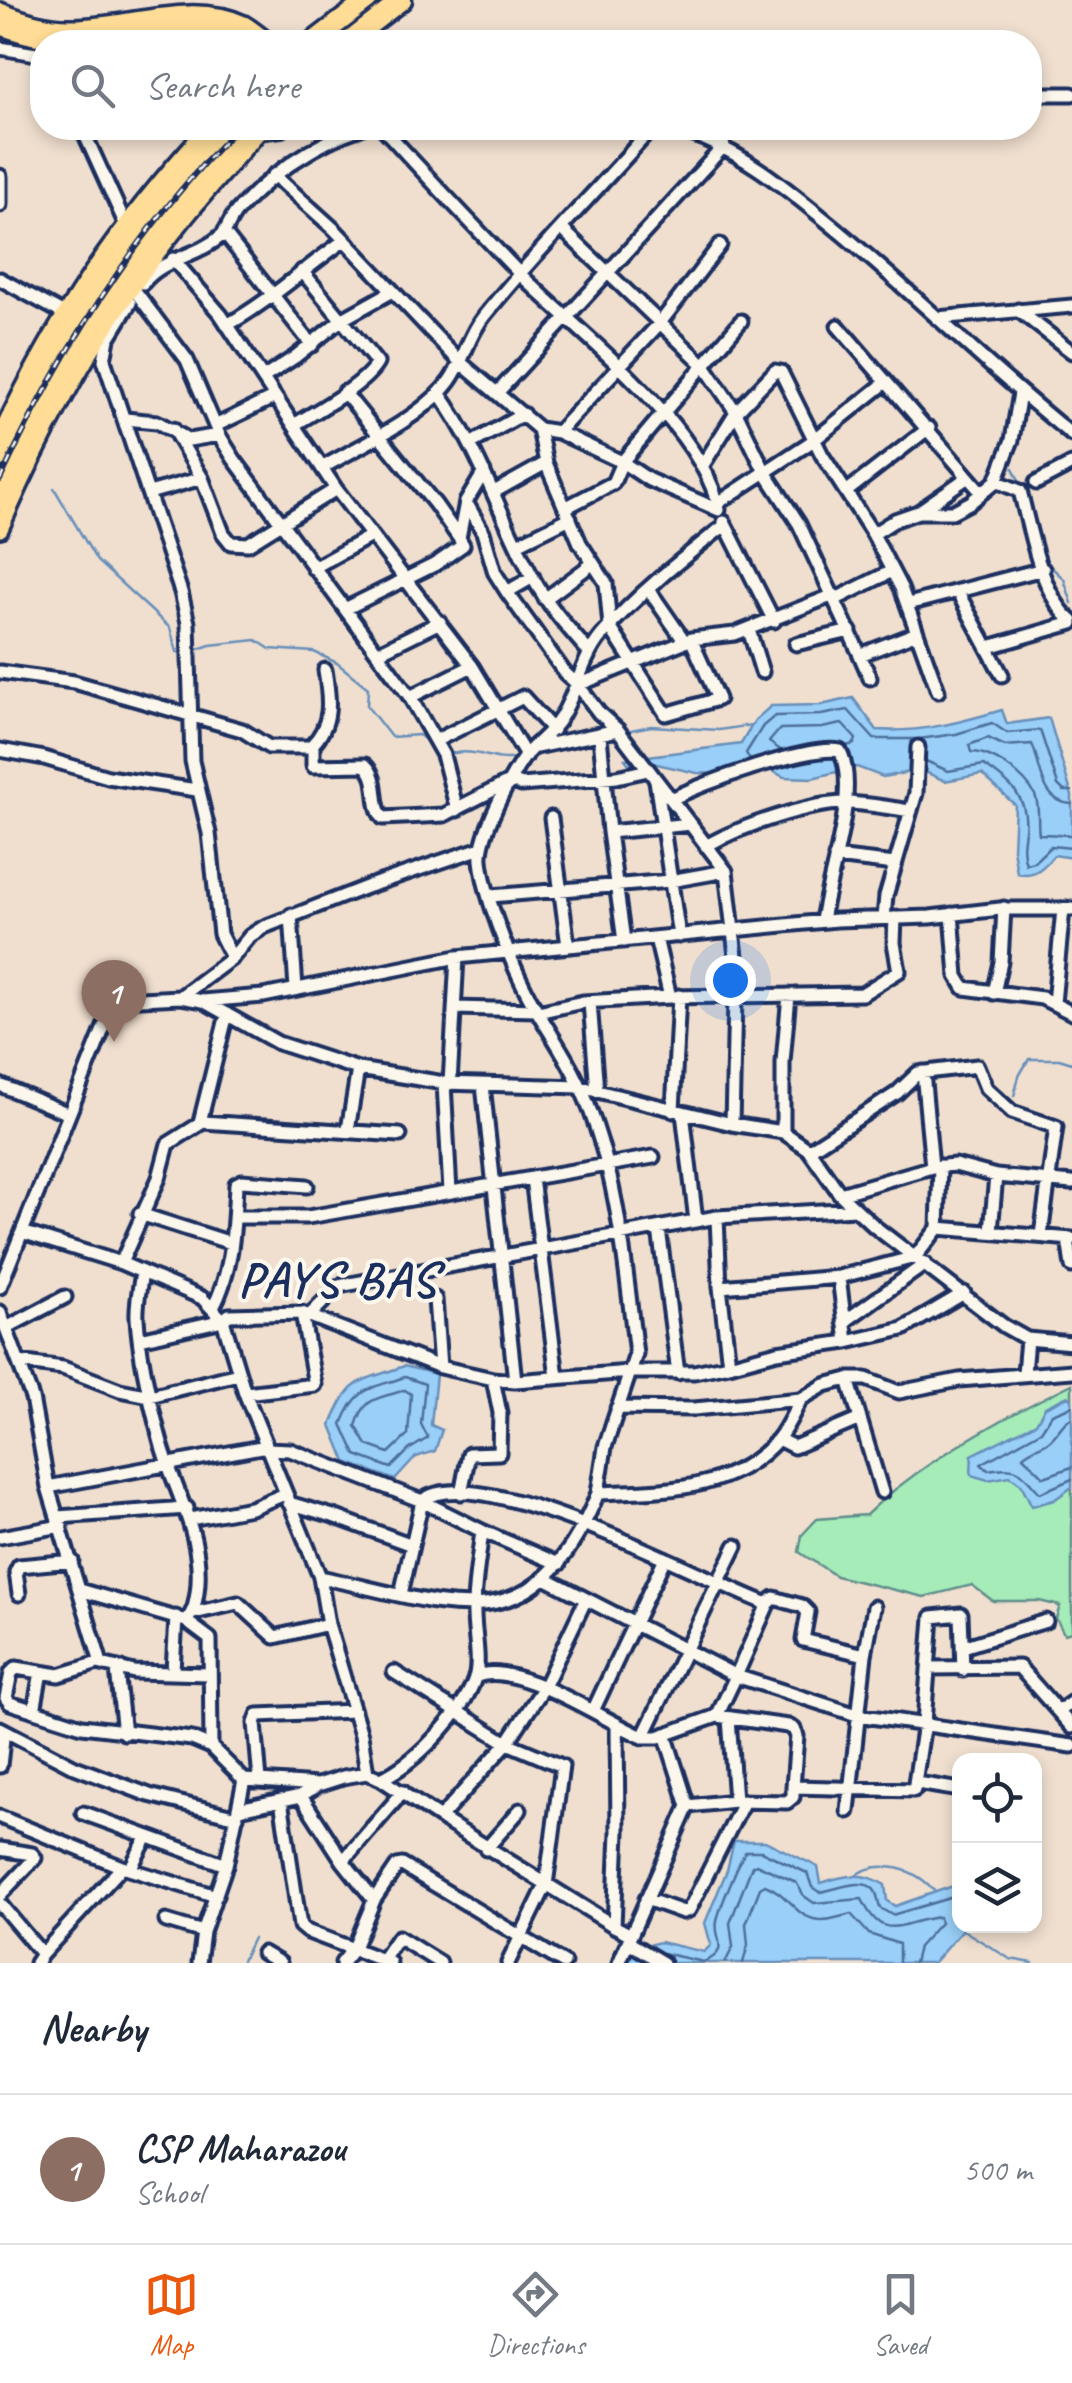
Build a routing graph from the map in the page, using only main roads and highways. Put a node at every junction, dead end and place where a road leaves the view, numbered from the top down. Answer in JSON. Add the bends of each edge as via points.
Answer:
{"nodes":[{"id":1,"x":368,"y":0,"type":"edge"},
{"id":2,"x":402,"y":0,"type":"edge"},
{"id":3,"x":0,"y":12,"type":"edge"},
{"id":4,"x":0,"y":26,"type":"edge"},
{"id":5,"x":166,"y":30,"type":"edge"},
{"id":6,"x":214,"y":30,"type":"edge"},
{"id":7,"x":252,"y":30,"type":"edge"},
{"id":8,"x":327,"y":30,"type":"edge"},
{"id":9,"x":363,"y":30,"type":"edge"},
{"id":10,"x":30,"y":35,"type":"edge"},
{"id":11,"x":198,"y":140,"type":"edge"},
{"id":12,"x":213,"y":140,"type":"edge"},
{"id":13,"x":253,"y":140,"type":"edge"},
{"id":14,"x":255,"y":140,"type":"edge"},
{"id":15,"x":0,"y":437,"type":"edge"},
{"id":16,"x":0,"y":457,"type":"edge"},
{"id":17,"x":0,"y":502,"type":"edge"},
{"id":18,"x":0,"y":528,"type":"edge"}],
"edges":[{"from":1,"to":8,"type":"highway"},
{"from":2,"to":9,"type":"highway"},
{"from":3,"to":7,"type":"main road","via":[[73,28],[218,16]]},
{"from":4,"to":10,"type":"main road"},
{"from":5,"to":6,"type":"main road"},
{"from":11,"to":15,"type":"main road","via":[[125,223],[64,314]]},
{"from":12,"to":16,"type":"highway","via":[[108,267],[37,381]]},
{"from":13,"to":17,"type":"highway","via":[[181,204],[106,305]]},
{"from":14,"to":18,"type":"main road","via":[[120,304],[61,403]]}]}
